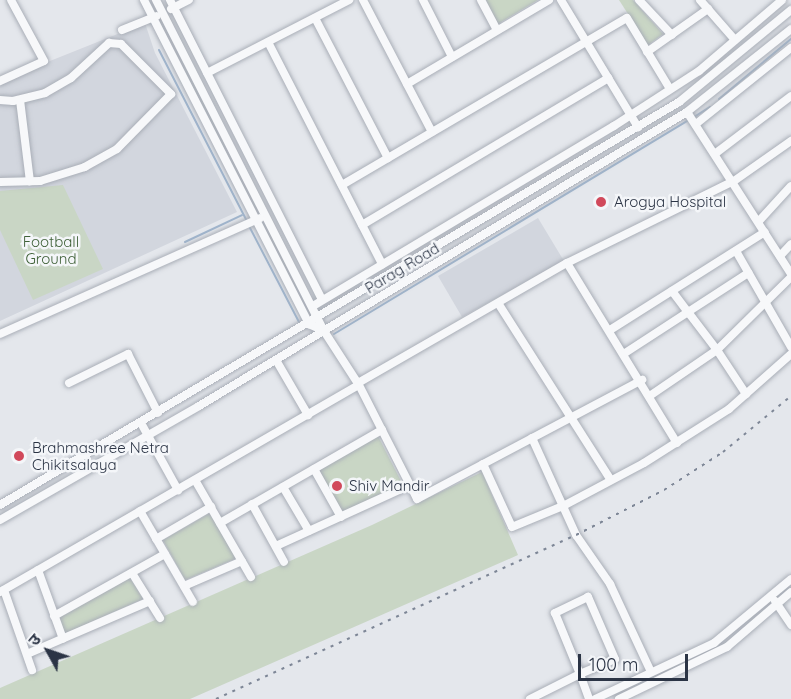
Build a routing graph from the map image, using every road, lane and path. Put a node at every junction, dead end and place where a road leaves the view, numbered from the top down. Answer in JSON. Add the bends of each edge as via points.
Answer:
{"nodes":[{"id":1,"x":11,"y":0,"type":"edge"},
{"id":2,"x":144,"y":0,"type":"edge"},
{"id":3,"x":156,"y":0,"type":"edge"},
{"id":4,"x":189,"y":0,"type":"edge"},
{"id":5,"x":349,"y":0,"type":"edge"},
{"id":6,"x":363,"y":0,"type":"edge"},
{"id":7,"x":423,"y":0,"type":"edge"},
{"id":8,"x":482,"y":0,"type":"edge"},
{"id":9,"x":549,"y":0,"type":"edge"},
{"id":10,"x":639,"y":0,"type":"edge"},
{"id":11,"x":700,"y":0,"type":"edge"},
{"id":12,"x":781,"y":0,"type":"edge"},
{"id":13,"x":564,"y":1,"type":"edge"},
{"id":14,"x":172,"y":4,"type":"edge"},
{"id":15,"x":708,"y":9,"type":"junction"},
{"id":16,"x":791,"y":11,"type":"edge"},
{"id":17,"x":163,"y":13,"type":"junction"},
{"id":18,"x":153,"y":17,"type":"junction"},
{"id":19,"x":315,"y":18,"type":"junction"},
{"id":20,"x":122,"y":30,"type":"dead end"},
{"id":21,"x":497,"y":30,"type":"junction"},
{"id":22,"x":790,"y":32,"type":"edge"},
{"id":23,"x":672,"y":34,"type":"junction"},
{"id":24,"x":735,"y":40,"type":"junction"},
{"id":25,"x":586,"y":41,"type":"junction"},
{"id":26,"x":268,"y":42,"type":"junction"},
{"id":27,"x":791,"y":48,"type":"edge"},
{"id":28,"x":647,"y":52,"type":"junction"},
{"id":29,"x":452,"y":57,"type":"junction"},
{"id":30,"x":207,"y":73,"type":"junction"},
{"id":31,"x":609,"y":78,"type":"junction"},
{"id":32,"x":0,"y":81,"type":"edge"},
{"id":33,"x":407,"y":84,"type":"junction"},
{"id":34,"x":701,"y":86,"type":"junction"},
{"id":35,"x":670,"y":89,"type":"junction"},
{"id":36,"x":791,"y":96,"type":"edge"},
{"id":37,"x":709,"y":97,"type":"junction"},
{"id":38,"x":20,"y":99,"type":"junction"},
{"id":39,"x":0,"y":100,"type":"edge"},
{"id":40,"x":717,"y":108,"type":"junction"},
{"id":41,"x":687,"y":112,"type":"junction"},
{"id":42,"x":631,"y":115,"type":"junction"},
{"id":43,"x":696,"y":124,"type":"junction"},
{"id":44,"x":638,"y":127,"type":"junction"},
{"id":45,"x":432,"y":132,"type":"junction"},
{"id":46,"x":791,"y":141,"type":"edge"},
{"id":47,"x":716,"y":153,"type":"junction"},
{"id":48,"x":388,"y":158,"type":"junction"},
{"id":49,"x":30,"y":181,"type":"junction"},
{"id":50,"x":734,"y":181,"type":"junction"},
{"id":51,"x":0,"y":182,"type":"edge"},
{"id":52,"x":342,"y":185,"type":"junction"},
{"id":53,"x":791,"y":186,"type":"edge"},
{"id":54,"x":266,"y":215,"type":"junction"},
{"id":55,"x":256,"y":220,"type":"junction"},
{"id":56,"x":759,"y":221,"type":"junction"},
{"id":57,"x":362,"y":225,"type":"junction"},
{"id":58,"x":765,"y":232,"type":"junction"},
{"id":59,"x":791,"y":244,"type":"edge"},
{"id":60,"x":736,"y":251,"type":"junction"},
{"id":61,"x":780,"y":256,"type":"junction"},
{"id":62,"x":567,"y":263,"type":"junction"},
{"id":63,"x":382,"y":264,"type":"junction"},
{"id":64,"x":748,"y":273,"type":"junction"},
{"id":65,"x":791,"y":276,"type":"edge"},
{"id":66,"x":672,"y":291,"type":"junction"},
{"id":67,"x":322,"y":300,"type":"junction"},
{"id":68,"x":765,"y":301,"type":"junction"},
{"id":69,"x":498,"y":303,"type":"junction"},
{"id":70,"x":313,"y":306,"type":"junction"},
{"id":71,"x":688,"y":312,"type":"junction"},
{"id":72,"x":319,"y":318,"type":"junction"},
{"id":73,"x":309,"y":324,"type":"junction"},
{"id":74,"x":610,"y":330,"type":"junction"},
{"id":75,"x":324,"y":331,"type":"junction"},
{"id":76,"x":0,"y":334,"type":"edge"},
{"id":77,"x":791,"y":347,"type":"edge"},
{"id":78,"x":717,"y":350,"type":"junction"},
{"id":79,"x":625,"y":353,"type":"junction"},
{"id":80,"x":791,"y":354,"type":"edge"},
{"id":81,"x":276,"y":360,"type":"junction"},
{"id":82,"x":642,"y":380,"type":"junction"},
{"id":83,"x":69,"y":383,"type":"dead end"},
{"id":84,"x":358,"y":384,"type":"junction"},
{"id":85,"x":746,"y":394,"type":"junction"},
{"id":86,"x":651,"y":395,"type":"junction"},
{"id":87,"x":158,"y":413,"type":"junction"},
{"id":88,"x":308,"y":415,"type":"junction"},
{"id":89,"x":571,"y":417,"type":"junction"},
{"id":90,"x":141,"y":423,"type":"junction"},
{"id":91,"x":382,"y":430,"type":"junction"},
{"id":92,"x":147,"y":435,"type":"junction"},
{"id":93,"x":532,"y":438,"type":"junction"},
{"id":94,"x":677,"y":442,"type":"junction"},
{"id":95,"x":483,"y":464,"type":"junction"},
{"id":96,"x":314,"y":469,"type":"junction"},
{"id":97,"x":610,"y":479,"type":"junction"},
{"id":98,"x":195,"y":480,"type":"junction"},
{"id":99,"x":410,"y":485,"type":"junction"},
{"id":100,"x":283,"y":487,"type":"junction"},
{"id":101,"x":178,"y":489,"type":"junction"},
{"id":102,"x":252,"y":504,"type":"junction"},
{"id":103,"x":566,"y":505,"type":"junction"},
{"id":104,"x":0,"y":506,"type":"edge"},
{"id":105,"x":211,"y":507,"type":"junction"},
{"id":106,"x":140,"y":511,"type":"junction"},
{"id":107,"x":340,"y":517,"type":"junction"},
{"id":108,"x":0,"y":520,"type":"edge"},
{"id":109,"x":220,"y":523,"type":"junction"},
{"id":110,"x":309,"y":531,"type":"junction"},
{"id":111,"x":156,"y":539,"type":"junction"},
{"id":112,"x":276,"y":546,"type":"junction"},
{"id":113,"x":165,"y":554,"type":"junction"},
{"id":114,"x":242,"y":561,"type":"junction"},
{"id":115,"x":284,"y":562,"type":"dead end"},
{"id":116,"x":38,"y":570,"type":"junction"},
{"id":117,"x":132,"y":573,"type":"junction"},
{"id":118,"x":251,"y":577,"type":"dead end"},
{"id":119,"x":791,"y":579,"type":"edge"},
{"id":120,"x":184,"y":586,"type":"junction"},
{"id":121,"x":2,"y":591,"type":"edge"},
{"id":122,"x":791,"y":592,"type":"edge"},
{"id":123,"x":771,"y":596,"type":"junction"},
{"id":124,"x":150,"y":601,"type":"junction"},
{"id":125,"x":193,"y":602,"type":"dead end"},
{"id":126,"x":777,"y":604,"type":"junction"},
{"id":127,"x":54,"y":616,"type":"junction"},
{"id":128,"x":160,"y":618,"type":"dead end"},
{"id":129,"x":791,"y":625,"type":"edge"},
{"id":130,"x":63,"y":639,"type":"junction"},
{"id":131,"x":27,"y":654,"type":"junction"},
{"id":132,"x":32,"y":670,"type":"dead end"},
{"id":133,"x":651,"y":672,"type":"junction"},
{"id":134,"x":580,"y":674,"type":"junction"},
{"id":135,"x":530,"y":699,"type":"edge"},
{"id":136,"x":589,"y":699,"type":"edge"},
{"id":137,"x":595,"y":699,"type":"edge"},
{"id":138,"x":619,"y":699,"type":"edge"}],
"edges":[{"from":1,"to":32,"type":"street","via":[[44,61]]},
{"from":2,"to":18,"type":"street"},
{"from":3,"to":17,"type":"street"},
{"from":4,"to":14,"type":"street"},
{"from":5,"to":19,"type":"street"},
{"from":6,"to":33,"type":"street"},
{"from":7,"to":29,"type":"street"},
{"from":8,"to":21,"type":"street"},
{"from":9,"to":21,"type":"street"},
{"from":10,"to":23,"type":"street"},
{"from":11,"to":15,"type":"street"},
{"from":12,"to":16,"type":"street"},
{"from":12,"to":24,"type":"street"},
{"from":13,"to":25,"type":"street"},
{"from":14,"to":17,"type":"street"},
{"from":14,"to":30,"type":"street"},
{"from":15,"to":23,"type":"street"},
{"from":15,"to":24,"type":"street"},
{"from":16,"to":34,"type":"street","name":"Parag Road"},
{"from":17,"to":18,"type":"street"},
{"from":17,"to":54,"type":"street"},
{"from":18,"to":20,"type":"street"},
{"from":18,"to":55,"type":"street"},
{"from":19,"to":26,"type":"street"},
{"from":19,"to":48,"type":"street"},
{"from":21,"to":29,"type":"street"},
{"from":22,"to":37,"type":"street","name":"Parag Road"},
{"from":23,"to":28,"type":"street"},
{"from":24,"to":35,"type":"street"},
{"from":25,"to":28,"type":"street","via":[[627,18]]},
{"from":25,"to":31,"type":"street"},
{"from":25,"to":45,"type":"street"},
{"from":26,"to":30,"type":"street"},
{"from":26,"to":52,"type":"street"},
{"from":27,"to":40,"type":"street"},
{"from":28,"to":35,"type":"street"},
{"from":29,"to":33,"type":"street"},
{"from":30,"to":67,"type":"street"},
{"from":31,"to":42,"type":"street"},
{"from":31,"to":57,"type":"street"},
{"from":33,"to":45,"type":"street"},
{"from":34,"to":37,"type":"street"},
{"from":34,"to":44,"type":"street","name":"Parag Road"},
{"from":35,"to":42,"type":"street"},
{"from":36,"to":47,"type":"street"},
{"from":37,"to":40,"type":"street"},
{"from":37,"to":41,"type":"street","name":"Parag Road"},
{"from":38,"to":39,"type":"street"},
{"from":38,"to":49,"type":"street"},
{"from":38,"to":49,"type":"street","via":[[45,93],[71,78],[110,43],[121,44],[171,94],[117,149],[85,167]]},
{"from":40,"to":43,"type":"street"},
{"from":41,"to":43,"type":"street"},
{"from":41,"to":75,"type":"street","name":"Parag Road"},
{"from":42,"to":44,"type":"street"},
{"from":42,"to":63,"type":"street"},
{"from":43,"to":47,"type":"street"},
{"from":44,"to":72,"type":"street","name":"Parag Road"},
{"from":45,"to":48,"type":"street"},
{"from":46,"to":50,"type":"street"},
{"from":47,"to":50,"type":"street"},
{"from":48,"to":52,"type":"street"},
{"from":49,"to":51,"type":"street"},
{"from":50,"to":56,"type":"street"},
{"from":50,"to":62,"type":"street"},
{"from":52,"to":57,"type":"street"},
{"from":53,"to":56,"type":"street"},
{"from":54,"to":55,"type":"street"},
{"from":54,"to":70,"type":"street"},
{"from":55,"to":73,"type":"street"},
{"from":55,"to":76,"type":"street"},
{"from":56,"to":58,"type":"street"},
{"from":57,"to":63,"type":"street"},
{"from":58,"to":60,"type":"street"},
{"from":58,"to":61,"type":"street"},
{"from":59,"to":61,"type":"street"},
{"from":60,"to":64,"type":"street"},
{"from":60,"to":66,"type":"street"},
{"from":61,"to":65,"type":"street"},
{"from":62,"to":69,"type":"street"},
{"from":62,"to":74,"type":"street"},
{"from":63,"to":67,"type":"street"},
{"from":64,"to":68,"type":"street"},
{"from":64,"to":71,"type":"street"},
{"from":65,"to":68,"type":"street"},
{"from":66,"to":71,"type":"street"},
{"from":66,"to":74,"type":"street"},
{"from":67,"to":70,"type":"street"},
{"from":68,"to":77,"type":"street"},
{"from":68,"to":78,"type":"street"},
{"from":69,"to":84,"type":"street"},
{"from":69,"to":89,"type":"street"},
{"from":70,"to":72,"type":"street"},
{"from":71,"to":78,"type":"street"},
{"from":71,"to":79,"type":"street"},
{"from":72,"to":73,"type":"street","name":"Parag Road"},
{"from":72,"to":75,"type":"street"},
{"from":73,"to":75,"type":"street"},
{"from":73,"to":87,"type":"street","name":"Parag Road"},
{"from":74,"to":79,"type":"street"},
{"from":75,"to":81,"type":"street","name":"Parag Road"},
{"from":75,"to":84,"type":"street"},
{"from":78,"to":85,"type":"street"},
{"from":78,"to":86,"type":"street"},
{"from":79,"to":82,"type":"street"},
{"from":80,"to":85,"type":"street"},
{"from":81,"to":88,"type":"street"},
{"from":81,"to":92,"type":"street","name":"Parag Road"},
{"from":82,"to":86,"type":"street"},
{"from":82,"to":89,"type":"street"},
{"from":83,"to":87,"type":"street","via":[[128,354]]},
{"from":84,"to":88,"type":"street"},
{"from":84,"to":91,"type":"street"},
{"from":85,"to":94,"type":"street"},
{"from":86,"to":94,"type":"street"},
{"from":87,"to":90,"type":"street","name":"Parag Road"},
{"from":88,"to":98,"type":"street"},
{"from":89,"to":93,"type":"street"},
{"from":89,"to":97,"type":"street"},
{"from":90,"to":92,"type":"street"},
{"from":90,"to":104,"type":"street","name":"Parag Road"},
{"from":91,"to":96,"type":"street"},
{"from":91,"to":99,"type":"street"},
{"from":92,"to":101,"type":"street"},
{"from":92,"to":108,"type":"street","name":"Parag Road"},
{"from":93,"to":95,"type":"street"},
{"from":93,"to":103,"type":"street"},
{"from":94,"to":97,"type":"street"},
{"from":95,"to":99,"type":"street","via":[[417,499]]},
{"from":95,"to":103,"type":"street","via":[[512,527]]},
{"from":96,"to":100,"type":"street"},
{"from":96,"to":107,"type":"street"},
{"from":97,"to":103,"type":"street"},
{"from":98,"to":101,"type":"street"},
{"from":98,"to":105,"type":"street"},
{"from":99,"to":107,"type":"street"},
{"from":100,"to":102,"type":"street"},
{"from":100,"to":110,"type":"street"},
{"from":101,"to":106,"type":"street"},
{"from":102,"to":109,"type":"street"},
{"from":102,"to":112,"type":"street"},
{"from":103,"to":133,"type":"street","via":[[576,535],[610,584]]},
{"from":105,"to":109,"type":"street"},
{"from":105,"to":111,"type":"street"},
{"from":106,"to":111,"type":"street"},
{"from":106,"to":116,"type":"street"},
{"from":107,"to":110,"type":"street"},
{"from":109,"to":114,"type":"street"},
{"from":110,"to":112,"type":"street"},
{"from":111,"to":113,"type":"street"},
{"from":112,"to":115,"type":"street"},
{"from":113,"to":117,"type":"street"},
{"from":113,"to":120,"type":"street"},
{"from":114,"to":118,"type":"street"},
{"from":114,"to":120,"type":"street"},
{"from":116,"to":121,"type":"street"},
{"from":116,"to":127,"type":"street"},
{"from":117,"to":124,"type":"street"},
{"from":117,"to":127,"type":"street"},
{"from":119,"to":123,"type":"street"},
{"from":120,"to":125,"type":"street"},
{"from":121,"to":131,"type":"street"},
{"from":122,"to":126,"type":"street"},
{"from":123,"to":126,"type":"street"},
{"from":123,"to":133,"type":"street","via":[[714,644]]},
{"from":124,"to":128,"type":"street"},
{"from":124,"to":130,"type":"street"},
{"from":126,"to":129,"type":"street"},
{"from":126,"to":138,"type":"street","via":[[728,647]]},
{"from":127,"to":130,"type":"street"},
{"from":130,"to":131,"type":"street"},
{"from":131,"to":132,"type":"street"},
{"from":133,"to":137,"type":"street"},
{"from":134,"to":134,"type":"street","via":[[555,613],[588,597],[615,659]]},
{"from":134,"to":135,"type":"street"},
{"from":134,"to":136,"type":"street"}]}
